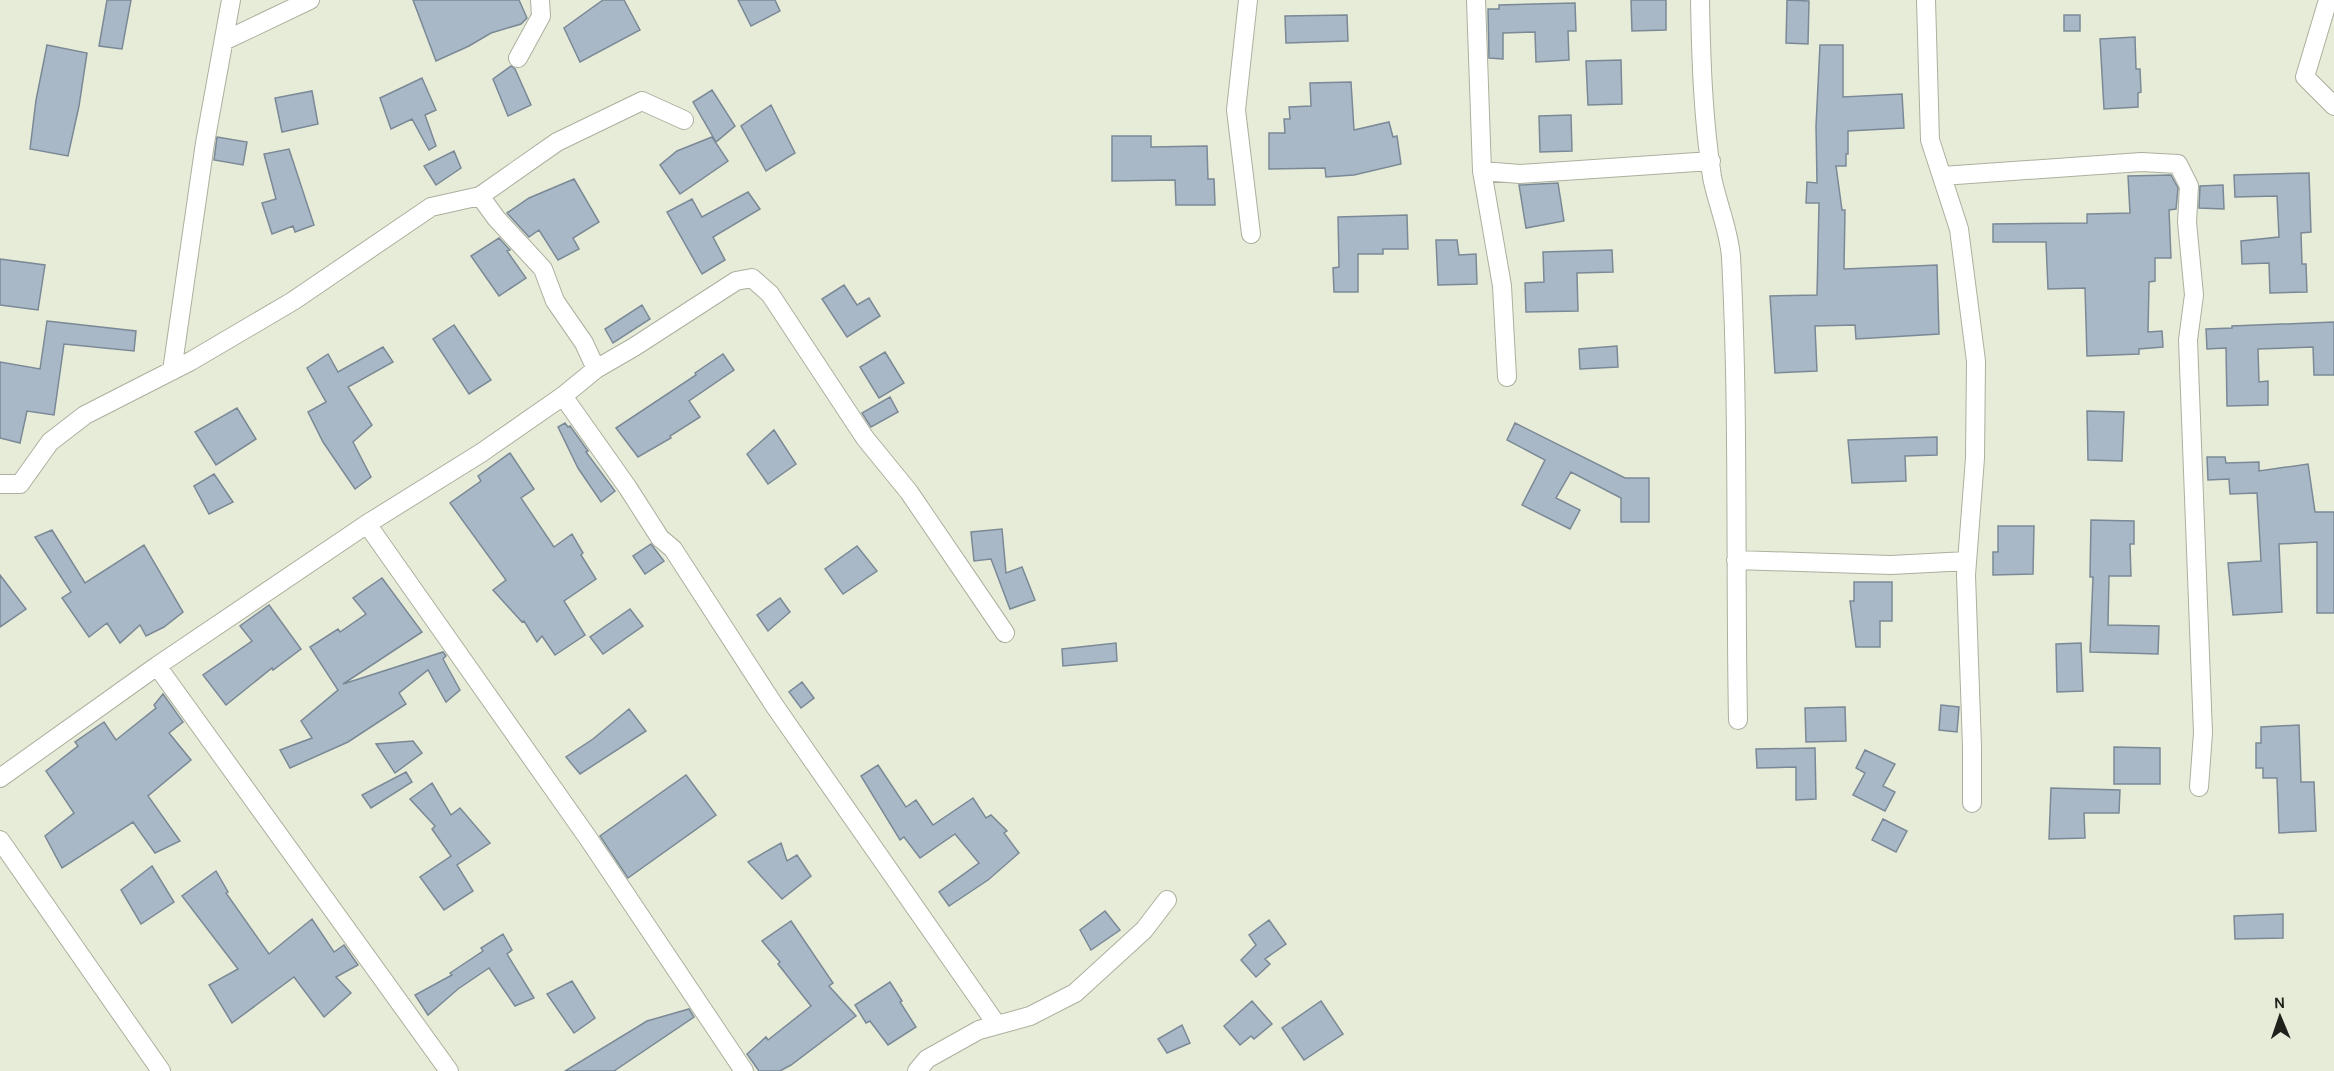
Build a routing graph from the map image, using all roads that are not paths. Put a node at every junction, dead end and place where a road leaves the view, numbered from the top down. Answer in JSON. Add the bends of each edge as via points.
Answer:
{"nodes":[{"id":1,"x":231,"y":0,"type":"edge"},
{"id":2,"x":310,"y":0,"type":"edge"},
{"id":3,"x":540,"y":0,"type":"edge"},
{"id":4,"x":1248,"y":0,"type":"edge"},
{"id":5,"x":1476,"y":0,"type":"edge"},
{"id":6,"x":1700,"y":0,"type":"edge"},
{"id":7,"x":1926,"y":0,"type":"edge"},
{"id":8,"x":2328,"y":0,"type":"edge"},
{"id":9,"x":224,"y":41,"type":"junction"},
{"id":10,"x":518,"y":58,"type":"dead end"},
{"id":11,"x":2334,"y":106,"type":"edge"},
{"id":12,"x":684,"y":120,"type":"dead end"},
{"id":13,"x":1711,"y":161,"type":"junction"},
{"id":14,"x":1482,"y":171,"type":"junction"},
{"id":15,"x":1942,"y":176,"type":"junction"},
{"id":16,"x":480,"y":196,"type":"junction"},
{"id":17,"x":1251,"y":234,"type":"dead end"},
{"id":18,"x":596,"y":369,"type":"junction"},
{"id":19,"x":172,"y":371,"type":"junction"},
{"id":20,"x":1507,"y":377,"type":"dead end"},
{"id":21,"x":563,"y":396,"type":"junction"},
{"id":22,"x":0,"y":484,"type":"edge"},
{"id":23,"x":367,"y":524,"type":"junction"},
{"id":24,"x":1736,"y":560,"type":"junction"},
{"id":25,"x":1967,"y":561,"type":"junction"},
{"id":26,"x":1005,"y":633,"type":"dead end"},
{"id":27,"x":157,"y":666,"type":"junction"},
{"id":28,"x":1738,"y":720,"type":"dead end"},
{"id":29,"x":0,"y":778,"type":"edge"},
{"id":30,"x":2199,"y":787,"type":"dead end"},
{"id":31,"x":1972,"y":803,"type":"dead end"},
{"id":32,"x":0,"y":840,"type":"edge"},
{"id":33,"x":1167,"y":900,"type":"dead end"},
{"id":34,"x":997,"y":1025,"type":"junction"},
{"id":35,"x":161,"y":1071,"type":"edge"},
{"id":36,"x":449,"y":1071,"type":"edge"},
{"id":37,"x":744,"y":1071,"type":"edge"},
{"id":38,"x":917,"y":1071,"type":"edge"}],
"edges":[{"from":1,"to":9,"type":"street"},
{"from":2,"to":9,"type":"street"},
{"from":3,"to":10,"type":"street","via":[[541,16]]},
{"from":4,"to":17,"type":"street","via":[[1236,110]]},
{"from":5,"to":14,"type":"street"},
{"from":6,"to":13,"type":"street"},
{"from":7,"to":15,"type":"street","via":[[1930,140]]},
{"from":8,"to":11,"type":"street","via":[[2305,77]]},
{"from":9,"to":19,"type":"street"},
{"from":12,"to":16,"type":"street","via":[[642,101],[557,142]]},
{"from":13,"to":14,"type":"street","via":[[1520,174]]},
{"from":13,"to":24,"type":"street","via":[[1731,253]]},
{"from":14,"to":20,"type":"street","via":[[1502,286]]},
{"from":15,"to":25,"type":"street","via":[[1959,229],[1976,361],[1975,458]]},
{"from":15,"to":30,"type":"street","via":[[2141,162],[2178,164],[2189,186],[2187,222],[2194,295],[2188,340],[2203,733]]},
{"from":16,"to":18,"type":"street","via":[[543,269],[555,301],[584,343]]},
{"from":16,"to":19,"type":"street","via":[[431,207],[293,301]]},
{"from":18,"to":21,"type":"street"},
{"from":18,"to":26,"type":"street","via":[[736,281],[752,278],[770,294],[865,438],[909,492]]},
{"from":19,"to":22,"type":"street","via":[[85,415],[50,442],[20,484]]},
{"from":21,"to":23,"type":"street","via":[[482,453]]},
{"from":21,"to":34,"type":"street","via":[[660,538],[673,549],[774,705]]},
{"from":23,"to":27,"type":"street"},
{"from":23,"to":37,"type":"street","via":[[588,838]]},
{"from":24,"to":25,"type":"street","via":[[1891,565]]},
{"from":24,"to":28,"type":"street"},
{"from":25,"to":31,"type":"street"},
{"from":27,"to":29,"type":"street"},
{"from":27,"to":36,"type":"street"},
{"from":32,"to":35,"type":"street"},
{"from":33,"to":34,"type":"street","via":[[1144,930],[1076,993],[1030,1016]]},
{"from":34,"to":38,"type":"street","via":[[954,1042],[927,1059]]}]}
